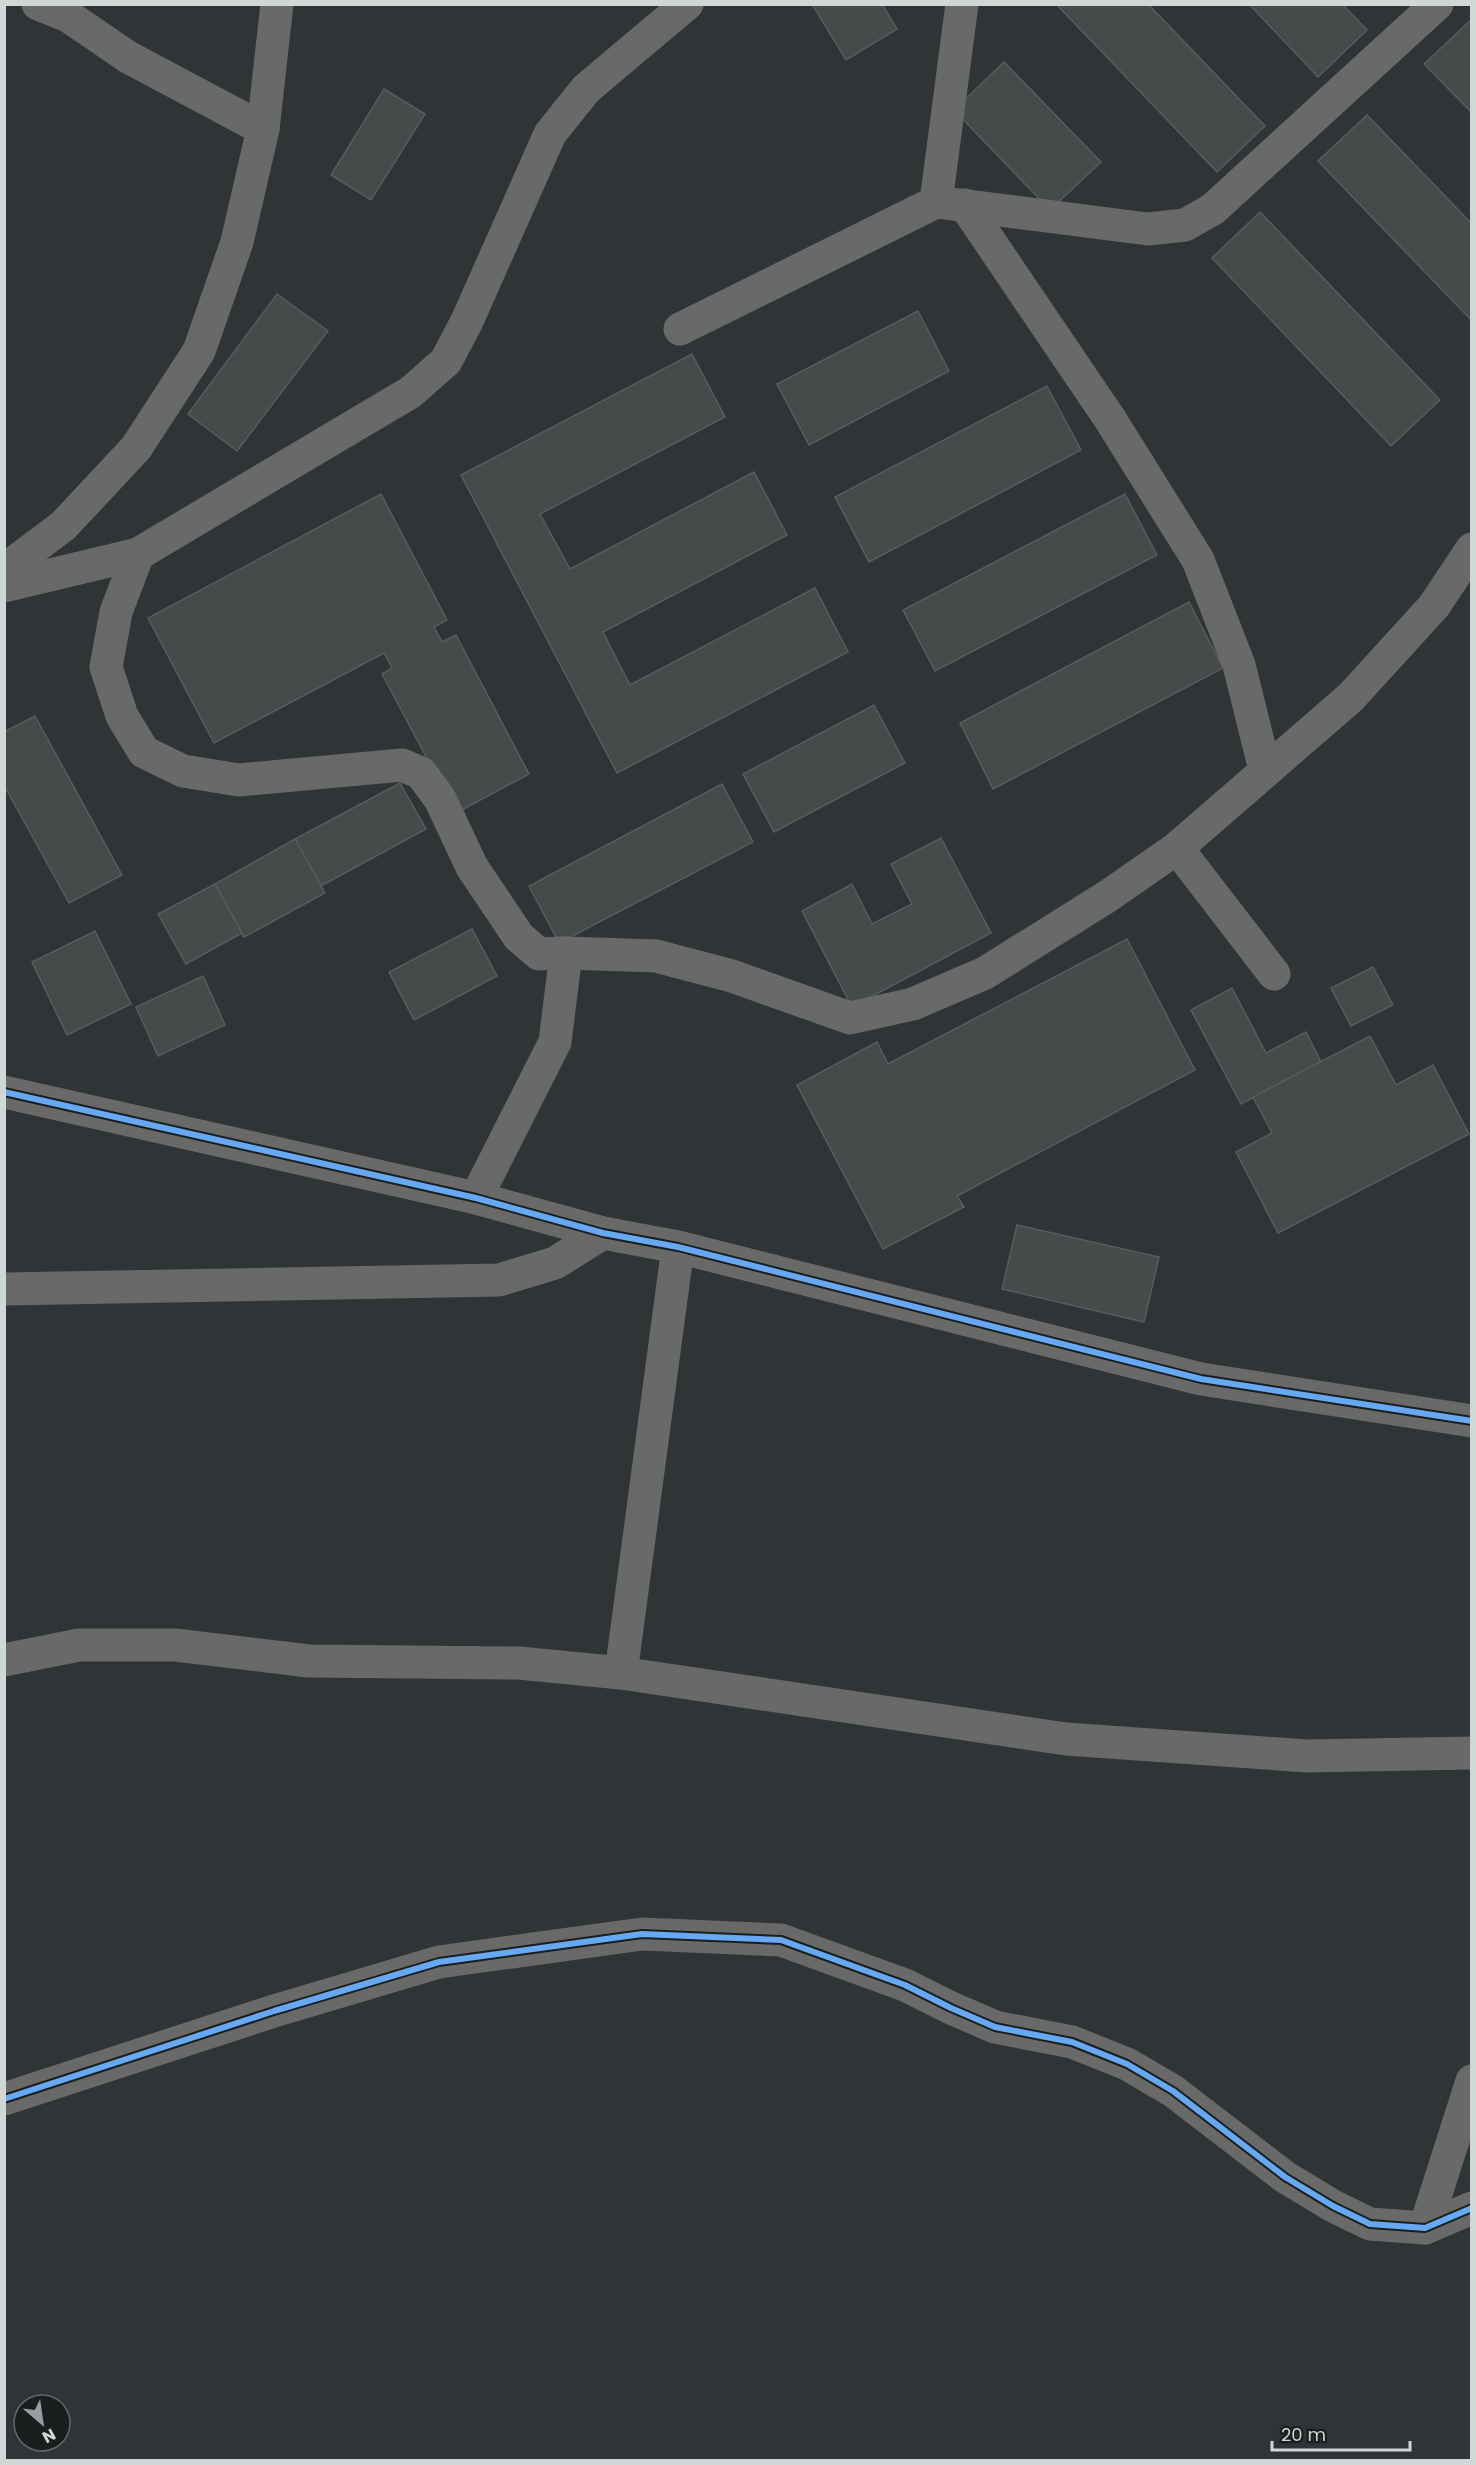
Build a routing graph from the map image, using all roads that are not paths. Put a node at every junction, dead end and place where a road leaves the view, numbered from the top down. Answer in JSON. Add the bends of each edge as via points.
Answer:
{"nodes":[{"id":1,"x":38,"y":4,"type":"edge"},
{"id":2,"x":277,"y":4,"type":"edge"},
{"id":3,"x":687,"y":4,"type":"edge"},
{"id":4,"x":962,"y":4,"type":"edge"},
{"id":5,"x":1437,"y":4,"type":"edge"},
{"id":6,"x":263,"y":129,"type":"junction"},
{"id":7,"x":951,"y":204,"type":"junction"},
{"id":8,"x":680,"y":329,"type":"dead end"},
{"id":9,"x":1472,"y":549,"type":"edge"},
{"id":10,"x":138,"y":554,"type":"junction"},
{"id":11,"x":4,"y":570,"type":"edge"},
{"id":12,"x":4,"y":586,"type":"edge"},
{"id":13,"x":1265,"y":770,"type":"junction"},
{"id":14,"x":1177,"y":848,"type":"junction"},
{"id":15,"x":566,"y":953,"type":"junction"},
{"id":16,"x":1274,"y":975,"type":"dead end"},
{"id":17,"x":4,"y":1092,"type":"edge"},
{"id":18,"x":476,"y":1198,"type":"junction"},
{"id":19,"x":603,"y":1233,"type":"junction"},
{"id":20,"x":678,"y":1248,"type":"junction"},
{"id":21,"x":4,"y":1290,"type":"edge"},
{"id":22,"x":1472,"y":1421,"type":"edge"},
{"id":23,"x":4,"y":1660,"type":"edge"},
{"id":24,"x":621,"y":1673,"type":"junction"},
{"id":25,"x":1472,"y":1753,"type":"edge"},
{"id":26,"x":1472,"y":2080,"type":"edge"},
{"id":27,"x":4,"y":2099,"type":"edge"},
{"id":28,"x":1472,"y":2208,"type":"edge"},
{"id":29,"x":1425,"y":2228,"type":"junction"}],
"edges":[{"from":1,"to":6,"type":"street","via":[[68,16],[128,57]]},
{"from":2,"to":6,"type":"street"},
{"from":3,"to":10,"type":"street","via":[[586,89],[550,134],[446,361],[411,392]]},
{"from":4,"to":7,"type":"street"},
{"from":5,"to":7,"type":"street","via":[[1213,208],[1185,225],[1148,229]]},
{"from":6,"to":11,"type":"street","via":[[237,242],[199,351],[136,448],[63,526]]},
{"from":7,"to":8,"type":"street"},
{"from":7,"to":13,"type":"street","via":[[1110,419],[1198,560],[1239,665]]},
{"from":9,"to":13,"type":"street","via":[[1434,606],[1351,697]]},
{"from":10,"to":12,"type":"street"},
{"from":10,"to":15,"type":"street","via":[[116,612],[106,667],[122,716],[144,752],[183,771],[239,780],[402,765],[421,773],[440,799],[471,867],[519,938],[539,954]]},
{"from":13,"to":14,"type":"street"},
{"from":14,"to":15,"type":"street","via":[[985,972],[913,1004],[850,1018],[732,976],[656,956]]},
{"from":14,"to":16,"type":"street"},
{"from":15,"to":18,"type":"street","via":[[555,1042]]},
{"from":17,"to":18,"type":"street"},
{"from":18,"to":19,"type":"street"},
{"from":19,"to":20,"type":"street"},
{"from":19,"to":21,"type":"street","via":[[555,1263],[499,1280]]},
{"from":20,"to":22,"type":"street","via":[[1201,1379]]},
{"from":20,"to":24,"type":"street"},
{"from":23,"to":24,"type":"street","via":[[79,1645],[175,1645],[309,1660],[519,1663]]},
{"from":24,"to":25,"type":"street","via":[[1066,1739],[1307,1756]]},
{"from":26,"to":29,"type":"street"},
{"from":27,"to":29,"type":"street","via":[[439,1962],[642,1934],[781,1940],[905,1985],[995,2027],[1072,2042],[1127,2064],[1173,2091],[1285,2177],[1333,2206],[1370,2224]]},
{"from":28,"to":29,"type":"street"}]}
